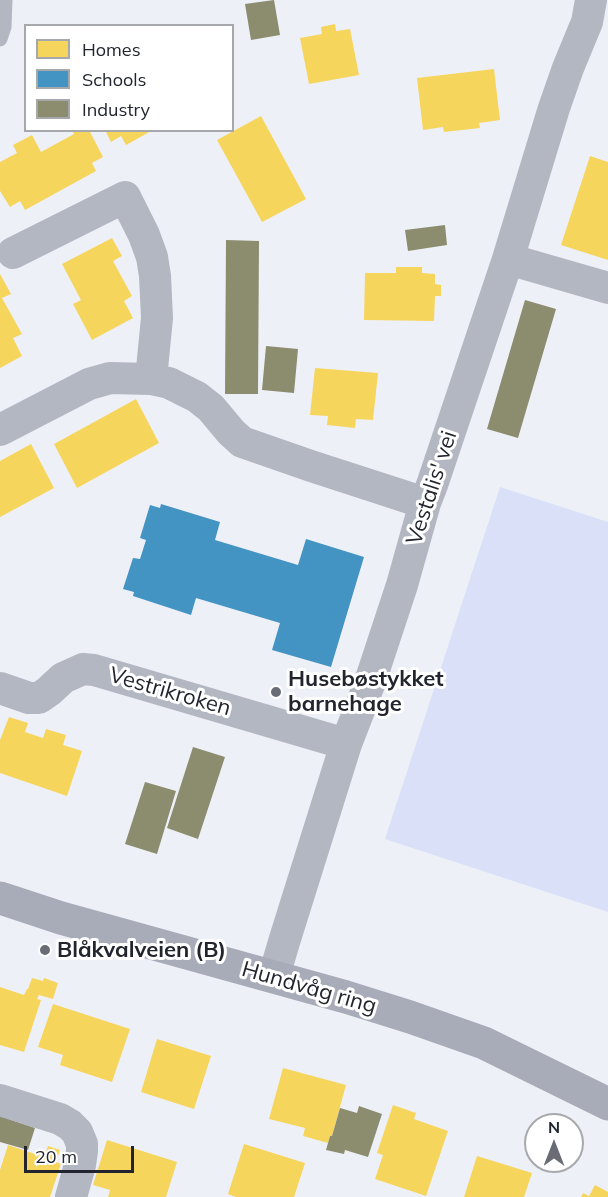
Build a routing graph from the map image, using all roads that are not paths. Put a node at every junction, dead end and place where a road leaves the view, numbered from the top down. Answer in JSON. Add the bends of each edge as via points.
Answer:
{"nodes":[{"id":1,"x":5,"y":0,"type":"edge"},
{"id":2,"x":596,"y":10,"type":"edge"},
{"id":3,"x":0,"y":39,"type":"edge"},
{"id":4,"x":14,"y":253,"type":"dead end"},
{"id":5,"x":508,"y":260,"type":"junction"},
{"id":6,"x":608,"y":288,"type":"edge"},
{"id":7,"x":151,"y":379,"type":"junction"},
{"id":8,"x":0,"y":430,"type":"edge"},
{"id":9,"x":425,"y":503,"type":"junction"},
{"id":10,"x":0,"y":688,"type":"edge"},
{"id":11,"x":346,"y":744,"type":"junction"},
{"id":12,"x":0,"y":898,"type":"edge"},
{"id":13,"x":274,"y":976,"type":"junction"},
{"id":14,"x":0,"y":1100,"type":"edge"},
{"id":15,"x":608,"y":1104,"type":"edge"},
{"id":16,"x":71,"y":1197,"type":"edge"}],
"edges":[{"from":1,"to":3,"type":"lane"},
{"from":2,"to":5,"type":"street","name":"Vestalis' vei","via":[[568,68]]},
{"from":4,"to":7,"type":"street","via":[[125,197],[144,235],[155,276],[157,318]]},
{"from":5,"to":6,"type":"street"},
{"from":5,"to":9,"type":"street","name":"Vestalis' vei"},
{"from":7,"to":8,"type":"street","via":[[110,378],[89,384]]},
{"from":7,"to":9,"type":"street","via":[[197,397],[242,442]]},
{"from":9,"to":11,"type":"street","name":"Vestalis' vei","via":[[370,682]]},
{"from":10,"to":11,"type":"street","name":"Vestrikroken","via":[[39,698],[63,678],[83,669],[94,670]]},
{"from":11,"to":13,"type":"street","name":"Vestalis' vei"},
{"from":12,"to":13,"type":"main road","name":"Hundvåg ring"},
{"from":13,"to":15,"type":"main road","name":"Hundvåg ring","via":[[484,1043]]},
{"from":14,"to":16,"type":"street","via":[[60,1119],[77,1132],[82,1144],[81,1165]]}]}
